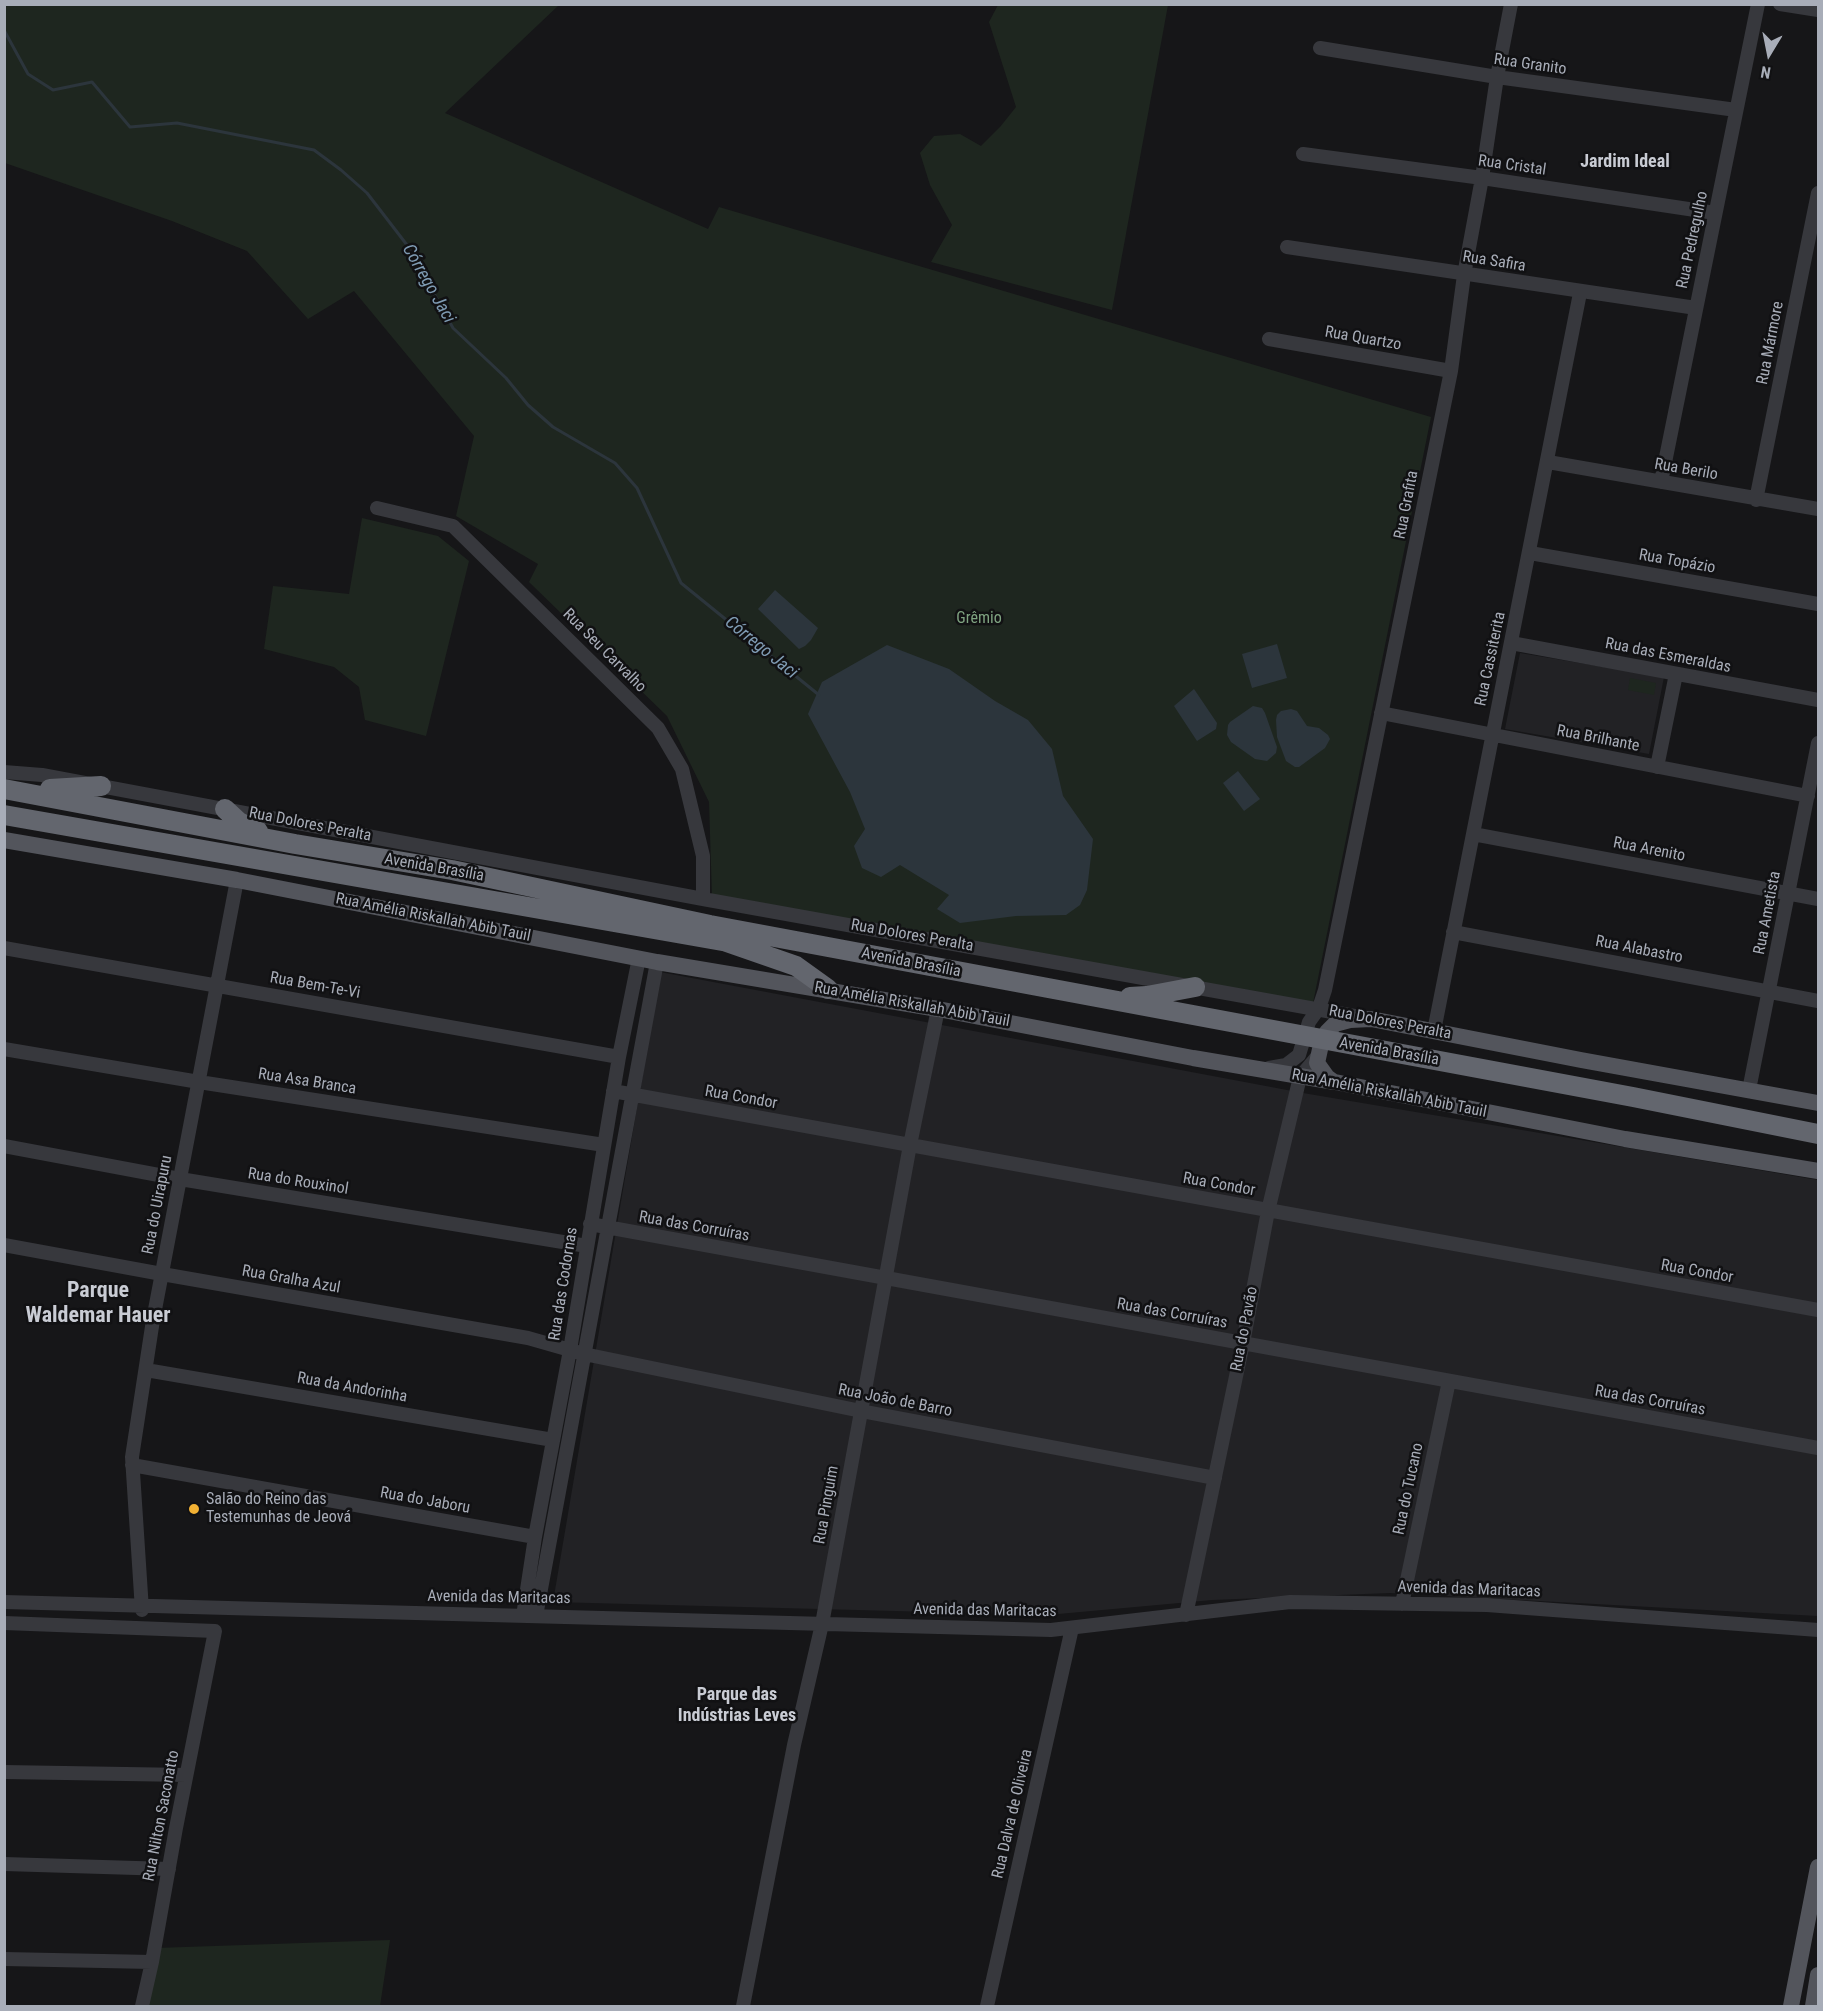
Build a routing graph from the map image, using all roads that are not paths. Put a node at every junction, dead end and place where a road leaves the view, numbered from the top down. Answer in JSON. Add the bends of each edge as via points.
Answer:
{"nodes":[{"id":1,"x":1511,"y":4,"type":"edge"},
{"id":2,"x":1758,"y":4,"type":"edge"},
{"id":3,"x":1780,"y":4,"type":"edge"},
{"id":4,"x":1815,"y":4,"type":"edge"},
{"id":5,"x":1818,"y":10,"type":"edge"},
{"id":6,"x":1320,"y":48,"type":"dead end"},
{"id":7,"x":1497,"y":77,"type":"junction"},
{"id":8,"x":1736,"y":110,"type":"junction"},
{"id":9,"x":1304,"y":154,"type":"dead end"},
{"id":10,"x":1482,"y":178,"type":"junction"},
{"id":11,"x":1818,"y":193,"type":"edge"},
{"id":12,"x":1715,"y":213,"type":"junction"},
{"id":13,"x":1287,"y":247,"type":"dead end"},
{"id":14,"x":1464,"y":275,"type":"junction"},
{"id":15,"x":1580,"y":292,"type":"junction"},
{"id":16,"x":1696,"y":308,"type":"junction"},
{"id":17,"x":1269,"y":339,"type":"dead end"},
{"id":18,"x":1451,"y":371,"type":"junction"},
{"id":19,"x":1548,"y":462,"type":"junction"},
{"id":20,"x":1661,"y":482,"type":"junction"},
{"id":21,"x":1756,"y":500,"type":"junction"},
{"id":22,"x":377,"y":508,"type":"dead end"},
{"id":23,"x":1818,"y":509,"type":"edge"},
{"id":24,"x":1530,"y":553,"type":"junction"},
{"id":25,"x":1818,"y":604,"type":"edge"},
{"id":26,"x":1511,"y":644,"type":"junction"},
{"id":27,"x":1676,"y":674,"type":"junction"},
{"id":28,"x":1818,"y":700,"type":"edge"},
{"id":29,"x":1382,"y":713,"type":"junction"},
{"id":30,"x":1492,"y":736,"type":"junction"},
{"id":31,"x":1818,"y":742,"type":"edge"},
{"id":32,"x":1657,"y":767,"type":"junction"},
{"id":33,"x":4,"y":772,"type":"edge"},
{"id":34,"x":101,"y":786,"type":"junction"},
{"id":35,"x":13,"y":790,"type":"edge"},
{"id":36,"x":1808,"y":796,"type":"junction"},
{"id":37,"x":225,"y":809,"type":"junction"},
{"id":38,"x":4,"y":815,"type":"edge"},
{"id":39,"x":4,"y":822,"type":"edge"},
{"id":40,"x":76,"y":827,"type":"junction"},
{"id":41,"x":1473,"y":834,"type":"junction"},
{"id":42,"x":4,"y":840,"type":"edge"},
{"id":43,"x":294,"y":844,"type":"junction"},
{"id":44,"x":237,"y":880,"type":"junction"},
{"id":45,"x":1788,"y":893,"type":"junction"},
{"id":46,"x":703,"y":898,"type":"junction"},
{"id":47,"x":1818,"y":898,"type":"edge"},
{"id":48,"x":1453,"y":932,"type":"junction"},
{"id":49,"x":724,"y":941,"type":"junction"},
{"id":50,"x":4,"y":948,"type":"edge"},
{"id":51,"x":639,"y":958,"type":"junction"},
{"id":52,"x":657,"y":962,"type":"junction"},
{"id":53,"x":217,"y":985,"type":"junction"},
{"id":54,"x":1196,"y":987,"type":"junction"},
{"id":55,"x":828,"y":989,"type":"junction"},
{"id":56,"x":1770,"y":992,"type":"junction"},
{"id":57,"x":1077,"y":994,"type":"junction"},
{"id":58,"x":1818,"y":1000,"type":"edge"},
{"id":59,"x":1283,"y":1004,"type":"junction"},
{"id":60,"x":1319,"y":1008,"type":"junction"},
{"id":61,"x":938,"y":1009,"type":"junction"},
{"id":62,"x":1371,"y":1019,"type":"junction"},
{"id":63,"x":1434,"y":1031,"type":"junction"},
{"id":64,"x":1312,"y":1043,"type":"junction"},
{"id":65,"x":4,"y":1049,"type":"edge"},
{"id":66,"x":620,"y":1056,"type":"junction"},
{"id":67,"x":1252,"y":1069,"type":"junction"},
{"id":68,"x":1300,"y":1077,"type":"junction"},
{"id":69,"x":199,"y":1082,"type":"junction"},
{"id":70,"x":1335,"y":1082,"type":"junction"},
{"id":71,"x":1749,"y":1090,"type":"junction"},
{"id":72,"x":613,"y":1091,"type":"junction"},
{"id":73,"x":632,"y":1094,"type":"junction"},
{"id":74,"x":1818,"y":1103,"type":"edge"},
{"id":75,"x":1818,"y":1134,"type":"edge"},
{"id":76,"x":604,"y":1145,"type":"junction"},
{"id":77,"x":910,"y":1145,"type":"junction"},
{"id":78,"x":4,"y":1146,"type":"edge"},
{"id":79,"x":1818,"y":1146,"type":"edge"},
{"id":80,"x":1818,"y":1171,"type":"edge"},
{"id":81,"x":180,"y":1179,"type":"junction"},
{"id":82,"x":1268,"y":1211,"type":"junction"},
{"id":83,"x":590,"y":1224,"type":"junction"},
{"id":84,"x":607,"y":1228,"type":"junction"},
{"id":85,"x":4,"y":1245,"type":"edge"},
{"id":86,"x":587,"y":1246,"type":"junction"},
{"id":87,"x":584,"y":1265,"type":"junction"},
{"id":88,"x":601,"y":1267,"type":"junction"},
{"id":89,"x":162,"y":1274,"type":"junction"},
{"id":90,"x":885,"y":1278,"type":"junction"},
{"id":91,"x":1818,"y":1310,"type":"edge"},
{"id":92,"x":1243,"y":1343,"type":"junction"},
{"id":93,"x":577,"y":1352,"type":"junction"},
{"id":94,"x":146,"y":1370,"type":"junction"},
{"id":95,"x":1449,"y":1381,"type":"junction"},
{"id":96,"x":861,"y":1412,"type":"junction"},
{"id":97,"x":553,"y":1440,"type":"junction"},
{"id":98,"x":1818,"y":1448,"type":"edge"},
{"id":99,"x":132,"y":1465,"type":"junction"},
{"id":100,"x":547,"y":1470,"type":"junction"},
{"id":101,"x":564,"y":1473,"type":"junction"},
{"id":102,"x":1215,"y":1478,"type":"junction"},
{"id":103,"x":535,"y":1537,"type":"junction"},
{"id":104,"x":4,"y":1602,"type":"edge"},
{"id":105,"x":1402,"y":1604,"type":"junction"},
{"id":106,"x":144,"y":1607,"type":"junction"},
{"id":107,"x":1186,"y":1615,"type":"junction"},
{"id":108,"x":529,"y":1616,"type":"junction"},
{"id":109,"x":4,"y":1623,"type":"edge"},
{"id":110,"x":822,"y":1624,"type":"junction"},
{"id":111,"x":115,"y":1626,"type":"junction"},
{"id":112,"x":1072,"y":1629,"type":"junction"},
{"id":113,"x":1818,"y":1630,"type":"edge"},
{"id":114,"x":4,"y":1772,"type":"edge"},
{"id":115,"x":186,"y":1775,"type":"junction"},
{"id":116,"x":4,"y":1864,"type":"edge"},
{"id":117,"x":1818,"y":1867,"type":"edge"},
{"id":118,"x":169,"y":1869,"type":"junction"},
{"id":119,"x":4,"y":1959,"type":"edge"},
{"id":120,"x":153,"y":1962,"type":"junction"},
{"id":121,"x":1818,"y":1975,"type":"edge"},
{"id":122,"x":142,"y":2007,"type":"edge"},
{"id":123,"x":743,"y":2007,"type":"edge"},
{"id":124,"x":987,"y":2007,"type":"edge"},
{"id":125,"x":1791,"y":2007,"type":"edge"},
{"id":126,"x":1813,"y":2007,"type":"edge"}],
"edges":[{"from":1,"to":7,"type":"street","name":"Rua Grafita"},
{"from":2,"to":8,"type":"street","name":"Rua Pedregulho"},
{"from":3,"to":5,"type":"street"},
{"from":4,"to":5,"type":"street"},
{"from":6,"to":7,"type":"street","name":"Rua Granito"},
{"from":7,"to":8,"type":"street","name":"Rua Granito"},
{"from":7,"to":10,"type":"street","name":"Rua Grafita"},
{"from":8,"to":12,"type":"street","name":"Rua Pedregulho"},
{"from":9,"to":10,"type":"street","name":"Rua Cristal"},
{"from":10,"to":12,"type":"street","name":"Rua Cristal"},
{"from":10,"to":14,"type":"street","name":"Rua Grafita"},
{"from":11,"to":21,"type":"street","name":"Rua Mármore"},
{"from":12,"to":16,"type":"street","name":"Rua Pedregulho"},
{"from":13,"to":14,"type":"street","name":"Rua Safira"},
{"from":14,"to":15,"type":"street","name":"Rua Safira"},
{"from":14,"to":18,"type":"street","name":"Rua Grafita"},
{"from":15,"to":16,"type":"street","name":"Rua Safira"},
{"from":15,"to":19,"type":"street","name":"Rua Cassiterita"},
{"from":16,"to":20,"type":"street","name":"Rua Pedregulho"},
{"from":17,"to":18,"type":"street","name":"Rua Quartzo"},
{"from":18,"to":29,"type":"street","name":"Rua Grafita"},
{"from":19,"to":20,"type":"street","name":"Rua Berilo"},
{"from":19,"to":24,"type":"street","name":"Rua Cassiterita"},
{"from":20,"to":21,"type":"street","name":"Rua Berilo"},
{"from":21,"to":23,"type":"street","name":"Rua Berilo"},
{"from":22,"to":46,"type":"street","name":"Rua Seu Carvalho","via":[[453,526],[658,728],[682,769],[703,856]]},
{"from":24,"to":25,"type":"street","name":"Rua Topázio"},
{"from":24,"to":26,"type":"street","name":"Rua Cassiterita"},
{"from":26,"to":27,"type":"street","name":"Rua das Esmeraldas"},
{"from":26,"to":30,"type":"street","name":"Rua Cassiterita"},
{"from":27,"to":28,"type":"street","name":"Rua das Esmeraldas"},
{"from":27,"to":32,"type":"street"},
{"from":29,"to":30,"type":"street","name":"Rua Brilhante"},
{"from":29,"to":60,"type":"street","name":"Rua Grafita"},
{"from":30,"to":32,"type":"street","name":"Rua Brilhante"},
{"from":30,"to":41,"type":"street","name":"Rua Cassiterita"},
{"from":31,"to":36,"type":"street","name":"Rua Ametista"},
{"from":32,"to":36,"type":"street","name":"Rua Brilhante"},
{"from":33,"to":34,"type":"street","name":"Rua Dolores Peralta"},
{"from":34,"to":35,"type":"highway"},
{"from":34,"to":37,"type":"street","name":"Rua Dolores Peralta"},
{"from":35,"to":43,"type":"highway","name":"Avenida Brasília"},
{"from":36,"to":45,"type":"street","name":"Rua Ametista"},
{"from":37,"to":43,"type":"highway","via":[[245,826]]},
{"from":37,"to":46,"type":"street","name":"Rua Dolores Peralta"},
{"from":38,"to":40,"type":"highway","name":"Avenida Brasília"},
{"from":39,"to":40,"type":"highway"},
{"from":40,"to":49,"type":"highway","name":"Avenida Brasília"},
{"from":41,"to":45,"type":"street","name":"Rua Arenito"},
{"from":41,"to":48,"type":"street","name":"Rua Cassiterita"},
{"from":42,"to":44,"type":"main road","name":"Rua Amélia Riskallah Abib Tauil"},
{"from":43,"to":57,"type":"highway","name":"Avenida Brasília","via":[[452,870],[711,925]]},
{"from":44,"to":51,"type":"main road","name":"Rua Amélia Riskallah Abib Tauil"},
{"from":44,"to":53,"type":"street","name":"Rua do Uirapuru"},
{"from":45,"to":47,"type":"street","name":"Rua Arenito"},
{"from":45,"to":56,"type":"street","name":"Rua Ametista"},
{"from":46,"to":54,"type":"street","name":"Rua Dolores Peralta"},
{"from":48,"to":56,"type":"street","name":"Rua Alabastro"},
{"from":48,"to":63,"type":"street","name":"Rua Cassiterita"},
{"from":49,"to":55,"type":"highway","via":[[796,966]]},
{"from":49,"to":64,"type":"highway","name":"Avenida Brasília"},
{"from":50,"to":53,"type":"street","name":"Rua Bem-Te-Vi"},
{"from":51,"to":52,"type":"main road","name":"Rua Amélia Riskallah Abib Tauil"},
{"from":51,"to":66,"type":"street","name":"Rua das Codornas"},
{"from":52,"to":55,"type":"main road","name":"Rua Amélia Riskallah Abib Tauil"},
{"from":52,"to":73,"type":"street","name":"Rua das Codornas"},
{"from":53,"to":66,"type":"street","name":"Rua Bem-Te-Vi"},
{"from":53,"to":69,"type":"street","name":"Rua do Uirapuru"},
{"from":54,"to":57,"type":"highway","via":[[1147,996]]},
{"from":54,"to":59,"type":"street","name":"Rua Dolores Peralta"},
{"from":55,"to":61,"type":"main road","name":"Rua Amélia Riskallah Abib Tauil"},
{"from":56,"to":58,"type":"street","name":"Rua Alabastro"},
{"from":56,"to":71,"type":"street","name":"Rua Ametista"},
{"from":57,"to":64,"type":"highway","name":"Avenida Brasília"},
{"from":59,"to":60,"type":"street","name":"Rua Dolores Peralta"},
{"from":59,"to":64,"type":"street","via":[[1301,1016]]},
{"from":60,"to":62,"type":"street","name":"Rua Dolores Peralta"},
{"from":60,"to":64,"type":"street","name":"Rua Grafita"},
{"from":61,"to":67,"type":"main road","name":"Rua Amélia Riskallah Abib Tauil"},
{"from":61,"to":77,"type":"street","name":"Rua Pinguim"},
{"from":62,"to":63,"type":"main road","name":"Rua Dolores Peralta"},
{"from":62,"to":64,"type":"main road","via":[[1335,1024]]},
{"from":63,"to":71,"type":"main road","name":"Rua Dolores Peralta"},
{"from":64,"to":67,"type":"street","via":[[1286,1065]]},
{"from":64,"to":68,"type":"street","name":"Rua do Pavão"},
{"from":64,"to":70,"type":"main road","via":[[1318,1067]]},
{"from":64,"to":75,"type":"highway","name":"Avenida Brasília","via":[[1633,1097]]},
{"from":64,"to":79,"type":"highway","name":"Avenida Brasília"},
{"from":65,"to":69,"type":"street","name":"Rua Asa Branca"},
{"from":66,"to":72,"type":"street","name":"Rua das Codornas"},
{"from":67,"to":68,"type":"main road","name":"Rua Amélia Riskallah Abib Tauil"},
{"from":68,"to":70,"type":"main road","name":"Rua Amélia Riskallah Abib Tauil"},
{"from":68,"to":82,"type":"street","name":"Rua do Pavão"},
{"from":69,"to":76,"type":"street","name":"Rua Asa Branca"},
{"from":69,"to":81,"type":"street","name":"Rua do Uirapuru"},
{"from":70,"to":80,"type":"main road","name":"Rua Amélia Riskallah Abib Tauil","via":[[1625,1139]]},
{"from":71,"to":74,"type":"main road","name":"Rua Dolores Peralta"},
{"from":72,"to":73,"type":"street","name":"Rua Condor"},
{"from":72,"to":76,"type":"street","name":"Rua das Codornas"},
{"from":73,"to":77,"type":"street","name":"Rua Condor"},
{"from":73,"to":84,"type":"street","name":"Rua das Codornas"},
{"from":76,"to":83,"type":"street","name":"Rua das Codornas"},
{"from":77,"to":82,"type":"street","name":"Rua Condor"},
{"from":77,"to":90,"type":"street","name":"Rua Pinguim"},
{"from":78,"to":81,"type":"street","name":"Rua do Rouxinol"},
{"from":81,"to":86,"type":"street","name":"Rua do Rouxinol"},
{"from":81,"to":89,"type":"street","name":"Rua do Uirapuru"},
{"from":82,"to":91,"type":"street","name":"Rua Condor"},
{"from":82,"to":92,"type":"street","name":"Rua do Pavão"},
{"from":83,"to":84,"type":"street","name":"Rua das Corruíras"},
{"from":83,"to":86,"type":"street","name":"Rua das Codornas"},
{"from":84,"to":88,"type":"street","name":"Rua das Codornas"},
{"from":84,"to":90,"type":"street","name":"Rua das Corruíras"},
{"from":85,"to":89,"type":"street","name":"Rua Gralha Azul"},
{"from":86,"to":87,"type":"street","name":"Rua das Codornas"},
{"from":87,"to":88,"type":"street"},
{"from":87,"to":93,"type":"street","name":"Rua das Codornas"},
{"from":88,"to":93,"type":"street","name":"Rua das Codornas"},
{"from":89,"to":93,"type":"street","name":"Rua Gralha Azul","via":[[528,1338]]},
{"from":89,"to":94,"type":"street","name":"Rua do Uirapuru"},
{"from":90,"to":92,"type":"street","name":"Rua das Corruíras"},
{"from":90,"to":96,"type":"street","name":"Rua Pinguim"},
{"from":92,"to":95,"type":"street","name":"Rua das Corruíras"},
{"from":92,"to":102,"type":"street","name":"Rua do Pavão"},
{"from":93,"to":96,"type":"street","name":"Rua João de Barro"},
{"from":93,"to":97,"type":"street","name":"Rua das Codornas"},
{"from":93,"to":101,"type":"street","name":"Rua das Codornas"},
{"from":94,"to":97,"type":"street","name":"Rua da Andorinha"},
{"from":94,"to":99,"type":"street","name":"Rua do Uirapuru"},
{"from":95,"to":98,"type":"street","name":"Rua das Corruíras"},
{"from":95,"to":105,"type":"street","name":"Rua do Tucano"},
{"from":96,"to":102,"type":"street","name":"Rua João de Barro"},
{"from":96,"to":110,"type":"street","name":"Rua Pinguim"},
{"from":97,"to":100,"type":"street","name":"Rua das Codornas"},
{"from":99,"to":103,"type":"street","name":"Rua do Jaboru"},
{"from":99,"to":106,"type":"street","name":"Rua do Uirapuru"},
{"from":100,"to":101,"type":"street"},
{"from":100,"to":103,"type":"street","name":"Rua das Codornas"},
{"from":101,"to":108,"type":"street","name":"Rua das Codornas"},
{"from":102,"to":107,"type":"street","name":"Rua do Pavão"},
{"from":103,"to":108,"type":"street","name":"Rua das Codornas"},
{"from":104,"to":106,"type":"street","name":"Avenida das Maritacas"},
{"from":105,"to":107,"type":"street","name":"Avenida das Maritacas","via":[[1290,1602]]},
{"from":105,"to":113,"type":"street","name":"Avenida das Maritacas","via":[[1487,1605]]},
{"from":106,"to":108,"type":"street","name":"Avenida das Maritacas"},
{"from":106,"to":111,"type":"street"},
{"from":107,"to":112,"type":"street","name":"Avenida das Maritacas"},
{"from":108,"to":110,"type":"street","name":"Avenida das Maritacas"},
{"from":109,"to":111,"type":"street"},
{"from":110,"to":112,"type":"street","name":"Avenida das Maritacas"},
{"from":110,"to":123,"type":"street","name":"Rua Pinguim"},
{"from":111,"to":115,"type":"street","name":"Rua Nilton Saconatto","via":[[215,1631]]},
{"from":112,"to":124,"type":"street","name":"Rua Dalva de Oliveira"},
{"from":114,"to":115,"type":"street"},
{"from":115,"to":118,"type":"street","name":"Rua Nilton Saconatto"},
{"from":116,"to":118,"type":"street"},
{"from":117,"to":125,"type":"main road"},
{"from":118,"to":120,"type":"street","name":"Rua Nilton Saconatto"},
{"from":119,"to":120,"type":"street"},
{"from":120,"to":122,"type":"street","name":"Rua Nilton Saconatto"},
{"from":121,"to":126,"type":"main road"}]}
